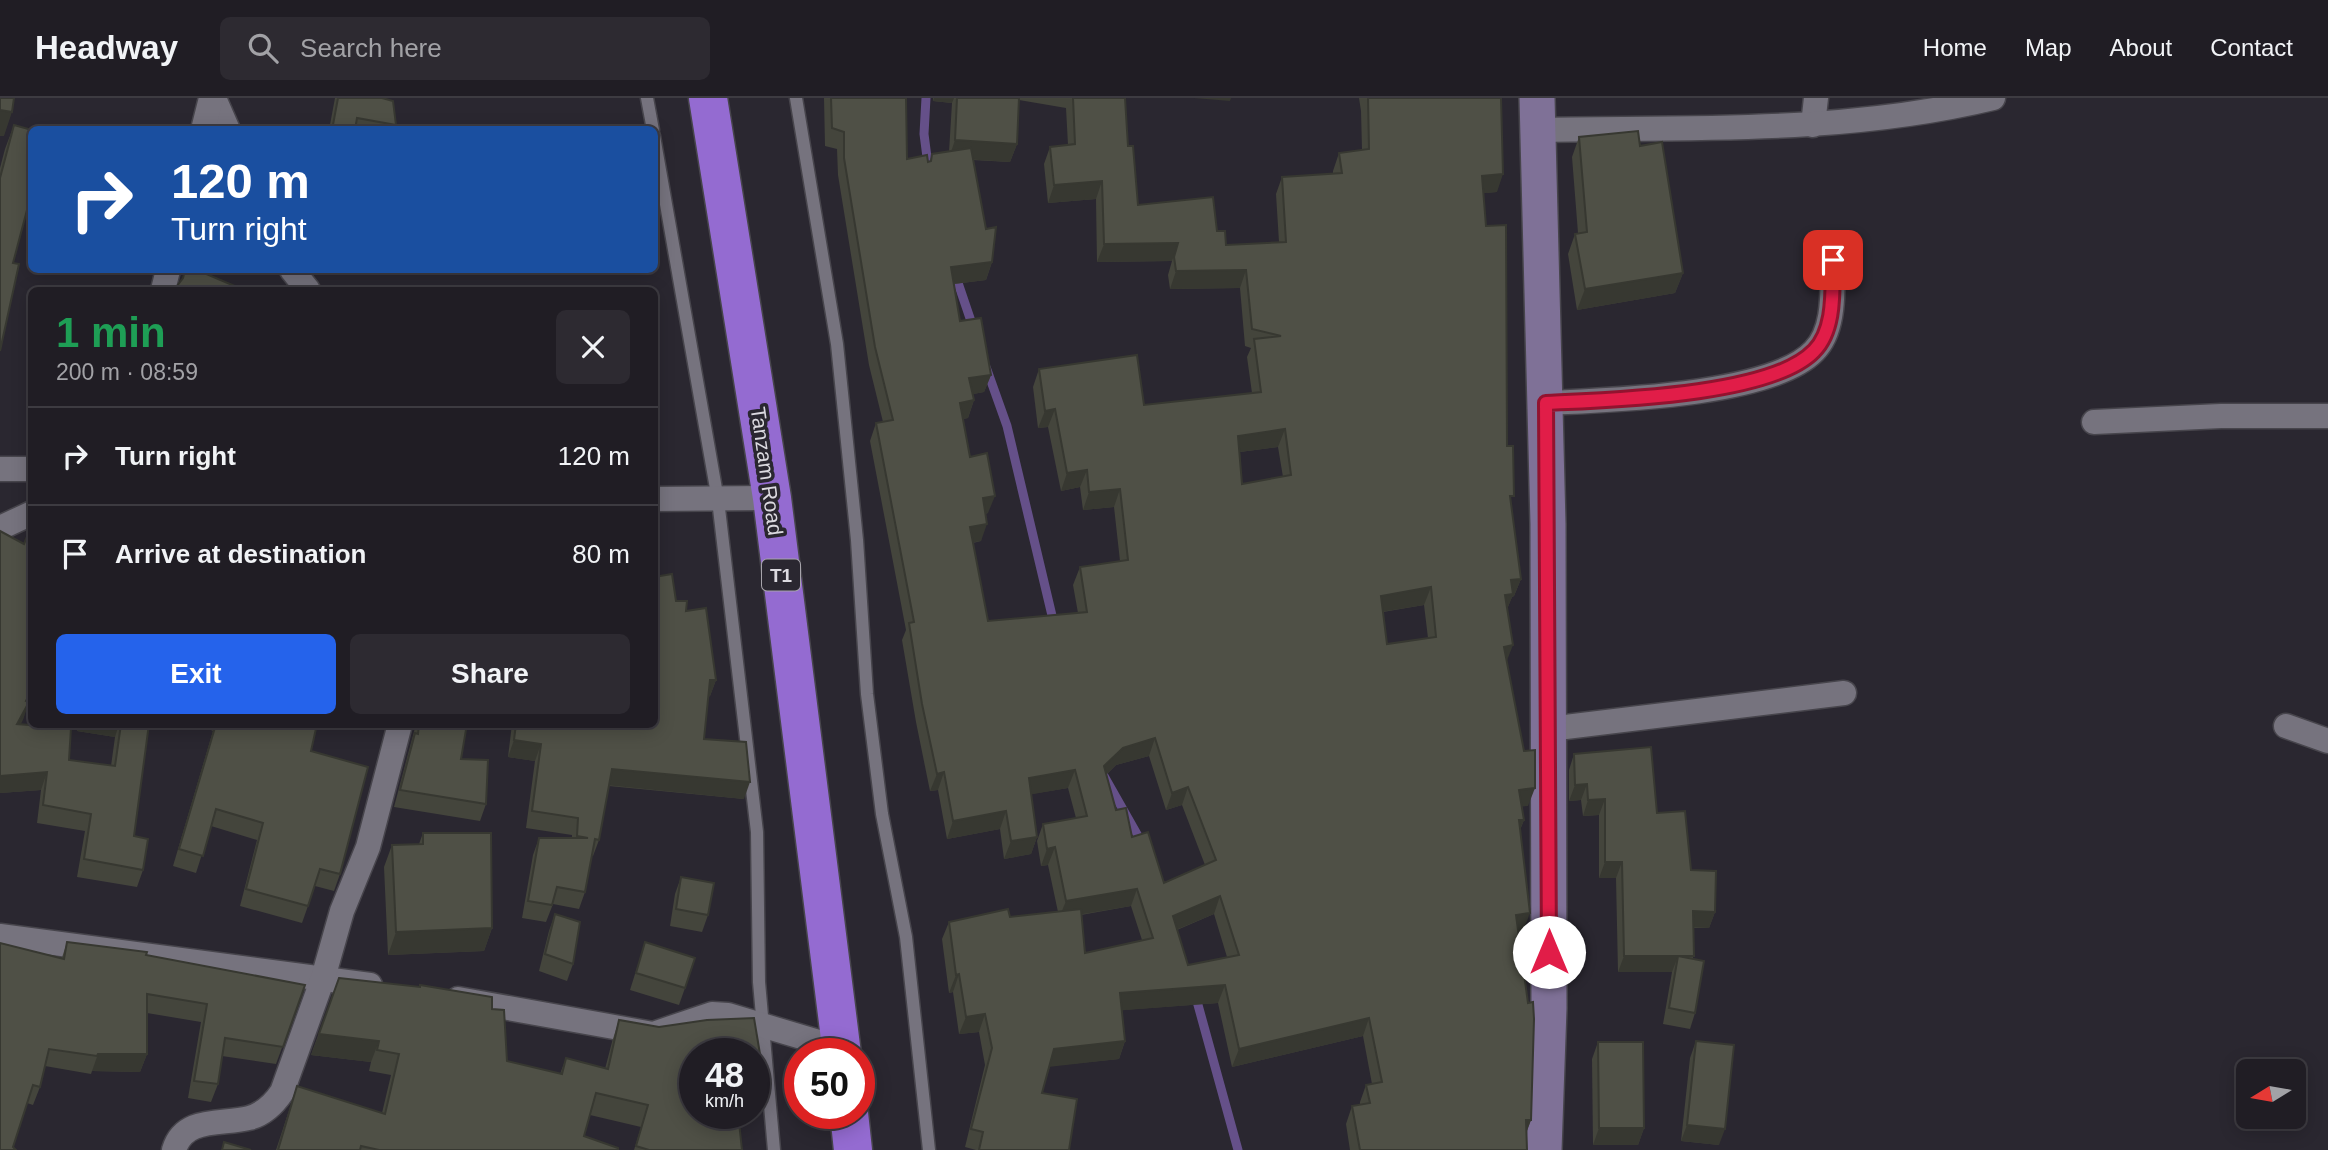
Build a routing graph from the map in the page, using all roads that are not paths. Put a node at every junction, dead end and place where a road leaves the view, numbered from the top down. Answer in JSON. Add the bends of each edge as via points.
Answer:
{"nodes":[{"id":1,"x":212,"y":98,"type":"edge"},
{"id":2,"x":647,"y":98,"type":"edge"},
{"id":3,"x":708,"y":98,"type":"edge"},
{"id":4,"x":796,"y":98,"type":"edge"},
{"id":5,"x":1816,"y":98,"type":"edge"},
{"id":6,"x":1993,"y":98,"type":"edge"},
{"id":7,"x":1537,"y":114,"type":"edge"},
{"id":8,"x":1813,"y":125,"type":"junction"},
{"id":9,"x":204,"y":126,"type":"edge"},
{"id":10,"x":226,"y":126,"type":"edge"},
{"id":11,"x":652,"y":126,"type":"edge"},
{"id":12,"x":658,"y":159,"type":"edge"},
{"id":13,"x":1833,"y":260,"type":"dead end"},
{"id":14,"x":294,"y":273,"type":"edge"},
{"id":15,"x":306,"y":287,"type":"edge"},
{"id":16,"x":1546,"y":403,"type":"junction"},
{"id":17,"x":2328,"y":416,"type":"edge"},
{"id":18,"x":2094,"y":422,"type":"dead end"},
{"id":19,"x":0,"y":469,"type":"edge"},
{"id":20,"x":28,"y":469,"type":"edge"},
{"id":21,"x":658,"y":486,"type":"edge"},
{"id":22,"x":692,"y":498,"type":"junction"},
{"id":23,"x":772,"y":498,"type":"junction"},
{"id":24,"x":658,"y":499,"type":"edge"},
{"id":25,"x":718,"y":500,"type":"junction"},
{"id":26,"x":28,"y":515,"type":"edge"},
{"id":27,"x":0,"y":528,"type":"edge"},
{"id":28,"x":1844,"y":693,"type":"dead end"},
{"id":29,"x":2286,"y":726,"type":"dead end"},
{"id":30,"x":399,"y":728,"type":"edge"},
{"id":31,"x":1549,"y":729,"type":"junction"},
{"id":32,"x":2328,"y":741,"type":"edge"},
{"id":33,"x":0,"y":936,"type":"edge"},
{"id":34,"x":323,"y":978,"type":"junction"},
{"id":35,"x":396,"y":989,"type":"edge"},
{"id":36,"x":434,"y":994,"type":"edge"},
{"id":37,"x":762,"y":1028,"type":"junction"},
{"id":38,"x":797,"y":1038,"type":"edge"},
{"id":39,"x":840,"y":1038,"type":"edge"},
{"id":40,"x":851,"y":1129,"type":"edge"},
{"id":41,"x":174,"y":1150,"type":"edge"},
{"id":42,"x":774,"y":1150,"type":"edge"},
{"id":43,"x":853,"y":1150,"type":"edge"},
{"id":44,"x":929,"y":1150,"type":"edge"},
{"id":45,"x":1544,"y":1150,"type":"edge"}],
"edges":[{"from":1,"to":9,"type":"street"},
{"from":1,"to":10,"type":"street"},
{"from":2,"to":11,"type":"lane"},
{"from":3,"to":23,"type":"highway","name":"Tanzam Road","number":"T1"},
{"from":4,"to":44,"type":"lane","via":[[836,344],[857,541],[867,694],[882,814],[906,937]]},
{"from":5,"to":8,"type":"street"},
{"from":6,"to":8,"type":"street","via":[[1898,116]]},
{"from":7,"to":8,"type":"street"},
{"from":7,"to":16,"type":"main road"},
{"from":12,"to":25,"type":"lane"},
{"from":13,"to":16,"type":"street","via":[[1828,326],[1816,350],[1797,366],[1716,387]]},
{"from":14,"to":15,"type":"street"},
{"from":16,"to":31,"type":"main road"},
{"from":17,"to":18,"type":"street"},
{"from":19,"to":20,"type":"street"},
{"from":21,"to":22,"type":"street"},
{"from":22,"to":24,"type":"street"},
{"from":22,"to":25,"type":"street"},
{"from":23,"to":25,"type":"street"},
{"from":23,"to":39,"type":"highway","name":"Tanzam Road","number":"T1"},
{"from":25,"to":37,"type":"lane","via":[[757,832]]},
{"from":26,"to":27,"type":"street"},
{"from":28,"to":31,"type":"street"},
{"from":29,"to":32,"type":"street"},
{"from":30,"to":34,"type":"street","via":[[368,846],[342,911]]},
{"from":31,"to":45,"type":"main road"},
{"from":33,"to":34,"type":"street"},
{"from":34,"to":35,"type":"street"},
{"from":34,"to":41,"type":"street","via":[[282,1092],[272,1107],[251,1118],[193,1126]]},
{"from":36,"to":37,"type":"street","via":[[653,1034],[712,1014],[744,1019]]},
{"from":37,"to":38,"type":"street"},
{"from":37,"to":42,"type":"lane"},
{"from":40,"to":43,"type":"highway"}]}
